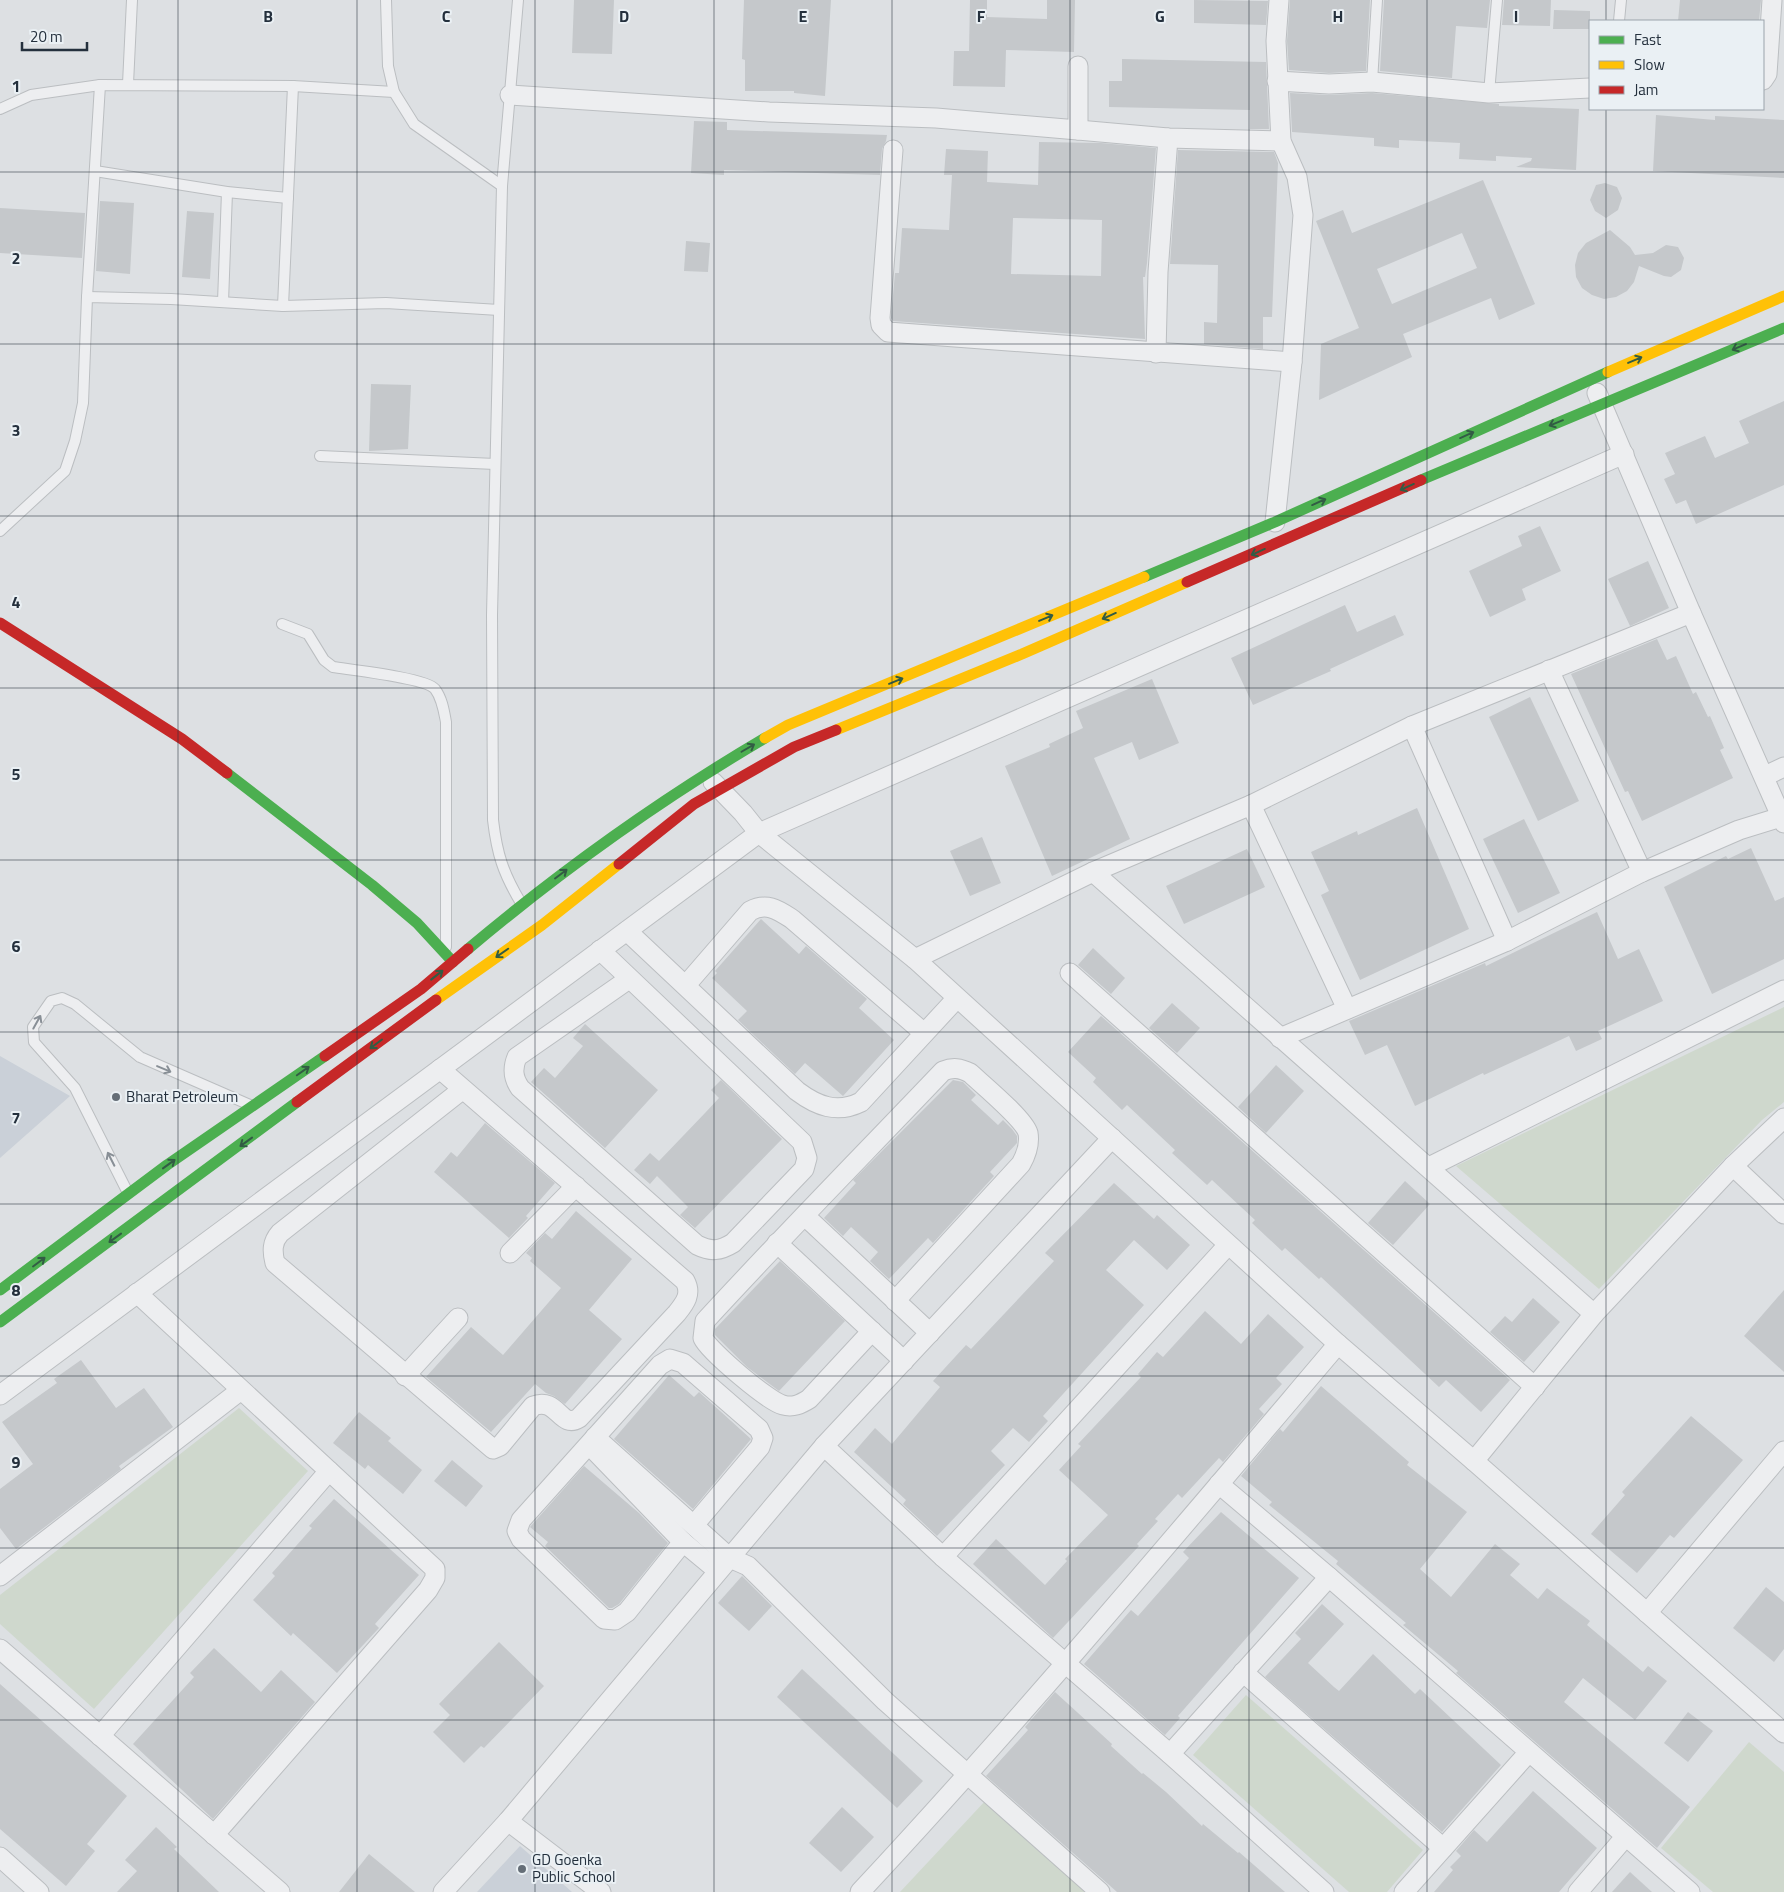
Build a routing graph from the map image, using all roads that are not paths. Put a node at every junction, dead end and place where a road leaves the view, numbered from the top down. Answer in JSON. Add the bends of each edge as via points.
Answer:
{"nodes":[{"id":1,"x":132,"y":0,"type":"edge"},
{"id":2,"x":386,"y":0,"type":"edge"},
{"id":3,"x":518,"y":0,"type":"edge"},
{"id":4,"x":1279,"y":0,"type":"edge"},
{"id":5,"x":1377,"y":0,"type":"edge"},
{"id":6,"x":1497,"y":0,"type":"edge"},
{"id":7,"x":1620,"y":0,"type":"edge"},
{"id":8,"x":1772,"y":0,"type":"edge"},
{"id":9,"x":1619,"y":20,"type":"edge"},
{"id":10,"x":1078,"y":66,"type":"dead end"},
{"id":11,"x":1764,"y":78,"type":"edge"},
{"id":12,"x":1277,"y":81,"type":"junction"},
{"id":13,"x":1372,"y":82,"type":"junction"},
{"id":14,"x":128,"y":84,"type":"junction"},
{"id":15,"x":100,"y":85,"type":"junction"},
{"id":16,"x":293,"y":86,"type":"junction"},
{"id":17,"x":1589,"y":88,"type":"edge"},
{"id":18,"x":394,"y":92,"type":"junction"},
{"id":19,"x":1489,"y":93,"type":"junction"},
{"id":20,"x":510,"y":95,"type":"junction"},
{"id":21,"x":0,"y":109,"type":"edge"},
{"id":22,"x":1078,"y":130,"type":"junction"},
{"id":23,"x":1168,"y":138,"type":"junction"},
{"id":24,"x":1281,"y":141,"type":"junction"},
{"id":25,"x":893,"y":150,"type":"dead end"},
{"id":26,"x":95,"y":171,"type":"junction"},
{"id":27,"x":502,"y":186,"type":"junction"},
{"id":28,"x":227,"y":192,"type":"junction"},
{"id":29,"x":288,"y":198,"type":"junction"},
{"id":30,"x":1784,"y":296,"type":"edge"},
{"id":31,"x":87,"y":298,"type":"junction"},
{"id":32,"x":223,"y":302,"type":"junction"},
{"id":33,"x":283,"y":306,"type":"junction"},
{"id":34,"x":499,"y":310,"type":"junction"},
{"id":35,"x":1784,"y":328,"type":"edge"},
{"id":36,"x":1156,"y":352,"type":"junction"},
{"id":37,"x":1292,"y":362,"type":"junction"},
{"id":38,"x":1591,"y":379,"type":"junction"},
{"id":39,"x":1601,"y":404,"type":"junction"},
{"id":40,"x":1624,"y":454,"type":"junction"},
{"id":41,"x":320,"y":456,"type":"dead end"},
{"id":42,"x":495,"y":464,"type":"junction"},
{"id":43,"x":1275,"y":522,"type":"junction"},
{"id":44,"x":0,"y":531,"type":"edge"},
{"id":45,"x":1690,"y":613,"type":"junction"},
{"id":46,"x":0,"y":623,"type":"edge"},
{"id":47,"x":282,"y":624,"type":"dead end"},
{"id":48,"x":987,"y":643,"type":"junction"},
{"id":49,"x":996,"y":665,"type":"junction"},
{"id":50,"x":1549,"y":670,"type":"junction"},
{"id":51,"x":1412,"y":726,"type":"junction"},
{"id":52,"x":1784,"y":767,"type":"edge"},
{"id":53,"x":706,"y":773,"type":"junction"},
{"id":54,"x":1765,"y":776,"type":"junction"},
{"id":55,"x":718,"y":790,"type":"junction"},
{"id":56,"x":1251,"y":805,"type":"junction"},
{"id":57,"x":1783,"y":820,"type":"edge"},
{"id":58,"x":759,"y":833,"type":"junction"},
{"id":59,"x":1093,"y":872,"type":"junction"},
{"id":60,"x":1642,"y":872,"type":"junction"},
{"id":61,"x":522,"y":904,"type":"junction"},
{"id":62,"x":627,"y":931,"type":"junction"},
{"id":63,"x":1507,"y":941,"type":"junction"},
{"id":64,"x":600,"y":950,"type":"junction"},
{"id":65,"x":450,"y":959,"type":"junction"},
{"id":66,"x":915,"y":959,"type":"junction"},
{"id":67,"x":1070,"y":973,"type":"dead end"},
{"id":68,"x":629,"y":979,"type":"junction"},
{"id":69,"x":686,"y":985,"type":"junction"},
{"id":70,"x":1784,"y":990,"type":"edge"},
{"id":71,"x":957,"y":998,"type":"junction"},
{"id":72,"x":1347,"y":1009,"type":"junction"},
{"id":73,"x":924,"y":1033,"type":"junction"},
{"id":74,"x":1280,"y":1038,"type":"junction"},
{"id":75,"x":440,"y":1069,"type":"junction"},
{"id":76,"x":462,"y":1089,"type":"junction"},
{"id":77,"x":252,"y":1106,"type":"junction"},
{"id":78,"x":1784,"y":1118,"type":"edge"},
{"id":79,"x":1112,"y":1138,"type":"junction"},
{"id":80,"x":1733,"y":1166,"type":"junction"},
{"id":81,"x":1429,"y":1167,"type":"junction"},
{"id":82,"x":576,"y":1186,"type":"junction"},
{"id":83,"x":135,"y":1206,"type":"junction"},
{"id":84,"x":1784,"y":1214,"type":"edge"},
{"id":85,"x":805,"y":1216,"type":"junction"},
{"id":86,"x":777,"y":1243,"type":"junction"},
{"id":87,"x":1228,"y":1245,"type":"junction"},
{"id":88,"x":510,"y":1253,"type":"dead end"},
{"id":89,"x":0,"y":1290,"type":"edge"},
{"id":90,"x":137,"y":1293,"type":"junction"},
{"id":91,"x":895,"y":1300,"type":"junction"},
{"id":92,"x":1594,"y":1314,"type":"junction"},
{"id":93,"x":458,"y":1318,"type":"dead end"},
{"id":94,"x":0,"y":1322,"type":"edge"},
{"id":95,"x":872,"y":1331,"type":"junction"},
{"id":96,"x":930,"y":1333,"type":"junction"},
{"id":97,"x":1338,"y":1344,"type":"junction"},
{"id":98,"x":904,"y":1361,"type":"junction"},
{"id":99,"x":405,"y":1376,"type":"junction"},
{"id":100,"x":1535,"y":1387,"type":"junction"},
{"id":101,"x":241,"y":1390,"type":"junction"},
{"id":102,"x":0,"y":1395,"type":"edge"},
{"id":103,"x":592,"y":1441,"type":"junction"},
{"id":104,"x":824,"y":1446,"type":"junction"},
{"id":105,"x":1784,"y":1451,"type":"edge"},
{"id":106,"x":1474,"y":1461,"type":"junction"},
{"id":107,"x":329,"y":1471,"type":"junction"},
{"id":108,"x":1219,"y":1484,"type":"junction"},
{"id":109,"x":694,"y":1525,"type":"junction"},
{"id":110,"x":683,"y":1542,"type":"junction"},
{"id":111,"x":943,"y":1557,"type":"junction"},
{"id":112,"x":724,"y":1565,"type":"junction"},
{"id":113,"x":0,"y":1576,"type":"edge"},
{"id":114,"x":1329,"y":1577,"type":"junction"},
{"id":115,"x":1647,"y":1613,"type":"junction"},
{"id":116,"x":0,"y":1649,"type":"edge"},
{"id":117,"x":1066,"y":1664,"type":"junction"},
{"id":118,"x":1244,"y":1672,"type":"junction"},
{"id":119,"x":1784,"y":1733,"type":"edge"},
{"id":120,"x":100,"y":1736,"type":"junction"},
{"id":121,"x":1530,"y":1752,"type":"junction"},
{"id":122,"x":1170,"y":1754,"type":"junction"},
{"id":123,"x":969,"y":1775,"type":"junction"},
{"id":124,"x":508,"y":1821,"type":"junction"},
{"id":125,"x":214,"y":1835,"type":"junction"},
{"id":126,"x":1626,"y":1836,"type":"junction"},
{"id":127,"x":1443,"y":1848,"type":"junction"},
{"id":128,"x":0,"y":1857,"type":"edge"},
{"id":129,"x":40,"y":1892,"type":"edge"},
{"id":130,"x":280,"y":1892,"type":"edge"},
{"id":131,"x":443,"y":1892,"type":"edge"},
{"id":132,"x":601,"y":1892,"type":"edge"},
{"id":133,"x":860,"y":1892,"type":"edge"},
{"id":134,"x":1100,"y":1892,"type":"edge"},
{"id":135,"x":1324,"y":1892,"type":"edge"},
{"id":136,"x":1404,"y":1892,"type":"edge"},
{"id":137,"x":1578,"y":1892,"type":"edge"},
{"id":138,"x":1690,"y":1892,"type":"edge"}],
"edges":[{"from":1,"to":14,"type":"lane"},
{"from":2,"to":18,"type":"lane","via":[[388,66]]},
{"from":3,"to":20,"type":"lane"},
{"from":4,"to":12,"type":"street"},
{"from":5,"to":13,"type":"lane"},
{"from":6,"to":19,"type":"lane"},
{"from":7,"to":9,"type":"lane"},
{"from":8,"to":11,"type":"street","via":[[1767,74]]},
{"from":10,"to":22,"type":"street"},
{"from":12,"to":13,"type":"street"},
{"from":12,"to":24,"type":"street"},
{"from":13,"to":19,"type":"street"},
{"from":14,"to":15,"type":"lane"},
{"from":14,"to":16,"type":"lane"},
{"from":15,"to":21,"type":"lane","via":[[31,95]]},
{"from":15,"to":26,"type":"lane"},
{"from":16,"to":18,"type":"lane"},
{"from":16,"to":29,"type":"lane"},
{"from":17,"to":19,"type":"street"},
{"from":18,"to":27,"type":"lane","via":[[414,124]]},
{"from":20,"to":22,"type":"street","via":[[769,112],[936,118]]},
{"from":20,"to":27,"type":"lane"},
{"from":22,"to":23,"type":"street"},
{"from":23,"to":24,"type":"street"},
{"from":23,"to":36,"type":"street"},
{"from":24,"to":37,"type":"street","via":[[1297,178],[1302,215]]},
{"from":25,"to":36,"type":"street","via":[[880,318],[884,330]]},
{"from":26,"to":28,"type":"lane"},
{"from":26,"to":31,"type":"lane"},
{"from":27,"to":34,"type":"lane"},
{"from":28,"to":29,"type":"lane"},
{"from":28,"to":32,"type":"lane"},
{"from":29,"to":33,"type":"lane"},
{"from":38,"to":30,"type":"main road","one_way":true},
{"from":31,"to":32,"type":"lane"},
{"from":31,"to":44,"type":"lane","via":[[83,403],[76,441],[65,471]]},
{"from":32,"to":33,"type":"lane"},
{"from":33,"to":34,"type":"lane","via":[[386,303]]},
{"from":34,"to":42,"type":"lane"},
{"from":35,"to":39,"type":"main road","one_way":true},
{"from":36,"to":37,"type":"street"},
{"from":37,"to":43,"type":"street"},
{"from":38,"to":39,"type":"street"},
{"from":43,"to":38,"type":"main road","one_way":true},
{"from":39,"to":40,"type":"street"},
{"from":39,"to":49,"type":"main road","one_way":true},
{"from":40,"to":45,"type":"street"},
{"from":40,"to":58,"type":"street"},
{"from":41,"to":42,"type":"lane"},
{"from":42,"to":61,"type":"lane","via":[[492,615],[494,820],[502,869]]},
{"from":48,"to":43,"type":"main road","one_way":true},
{"from":45,"to":50,"type":"street"},
{"from":45,"to":54,"type":"street"},
{"from":46,"to":65,"type":"main road","via":[[182,740],[372,885],[417,923]]},
{"from":47,"to":65,"type":"lane","via":[[308,634],[324,660],[334,667],[420,681],[435,688],[446,722]]},
{"from":48,"to":49,"type":"main road"},
{"from":53,"to":48,"type":"main road","one_way":true,"via":[[788,725]]},
{"from":49,"to":55,"type":"main road","via":[[794,747]]},
{"from":50,"to":51,"type":"street"},
{"from":50,"to":60,"type":"street"},
{"from":51,"to":56,"type":"street"},
{"from":51,"to":63,"type":"street"},
{"from":52,"to":54,"type":"street"},
{"from":53,"to":55,"type":"street"},
{"from":61,"to":53,"type":"main road","one_way":true,"via":[[641,815]]},
{"from":54,"to":57,"type":"street"},
{"from":55,"to":58,"type":"street","via":[[744,813]]},
{"from":55,"to":83,"type":"main road","one_way":true,"via":[[694,804],[542,925]]},
{"from":56,"to":59,"type":"street"},
{"from":56,"to":72,"type":"street"},
{"from":57,"to":60,"type":"street","via":[[1739,830]]},
{"from":58,"to":62,"type":"street"},
{"from":58,"to":66,"type":"street"},
{"from":59,"to":66,"type":"street"},
{"from":59,"to":74,"type":"street"},
{"from":60,"to":63,"type":"street"},
{"from":61,"to":65,"type":"main road"},
{"from":62,"to":64,"type":"street"},
{"from":62,"to":69,"type":"street"},
{"from":63,"to":72,"type":"street"},
{"from":64,"to":68,"type":"street"},
{"from":64,"to":75,"type":"street"},
{"from":77,"to":65,"type":"main road","one_way":true,"via":[[421,988]]},
{"from":66,"to":71,"type":"street"},
{"from":67,"to":100,"type":"street"},
{"from":68,"to":68,"type":"street","via":[[802,1142],[806,1150],[804,1169],[726,1248],[712,1250],[697,1245],[515,1081],[513,1073],[517,1057]]},
{"from":69,"to":73,"type":"street","via":[[797,1091],[809,1100],[830,1108],[840,1110],[861,1102]]},
{"from":69,"to":73,"type":"street","via":[[750,911],[767,906],[792,919]]},
{"from":70,"to":81,"type":"street"},
{"from":71,"to":73,"type":"street"},
{"from":71,"to":79,"type":"street"},
{"from":72,"to":74,"type":"street"},
{"from":74,"to":81,"type":"street"},
{"from":75,"to":76,"type":"street"},
{"from":75,"to":90,"type":"street"},
{"from":76,"to":82,"type":"street"},
{"from":76,"to":99,"type":"street","via":[[280,1232],[273,1247],[275,1263]]},
{"from":83,"to":77,"type":"main road","one_way":true},
{"from":83,"to":77,"type":"lane","one_way":true,"via":[[75,1088],[34,1042],[33,1027],[51,1001],[62,998],[75,1004],[140,1057]]},
{"from":78,"to":80,"type":"street"},
{"from":79,"to":87,"type":"street"},
{"from":79,"to":96,"type":"street"},
{"from":80,"to":84,"type":"street"},
{"from":80,"to":92,"type":"street"},
{"from":81,"to":92,"type":"street"},
{"from":82,"to":88,"type":"street"},
{"from":82,"to":99,"type":"street","via":[[685,1282],[686,1301],[677,1313],[574,1422],[567,1421],[548,1403],[540,1403],[533,1406],[500,1446],[493,1449]]},
{"from":89,"to":83,"type":"main road","one_way":true},
{"from":83,"to":94,"type":"main road","one_way":true},
{"from":85,"to":86,"type":"street"},
{"from":85,"to":91,"type":"street"},
{"from":85,"to":91,"type":"street","via":[[943,1071],[953,1068],[970,1073],[1022,1122],[1028,1133],[1026,1154],[1021,1164]]},
{"from":86,"to":95,"type":"street"},
{"from":86,"to":95,"type":"street","via":[[705,1321],[703,1338],[712,1351],[775,1403],[790,1407],[809,1399]]},
{"from":87,"to":97,"type":"street"},
{"from":87,"to":111,"type":"street"},
{"from":90,"to":101,"type":"street"},
{"from":90,"to":102,"type":"street"},
{"from":91,"to":96,"type":"street"},
{"from":92,"to":100,"type":"street"},
{"from":93,"to":99,"type":"street"},
{"from":95,"to":98,"type":"street"},
{"from":96,"to":98,"type":"street"},
{"from":97,"to":106,"type":"street"},
{"from":97,"to":108,"type":"street"},
{"from":98,"to":104,"type":"street"},
{"from":100,"to":106,"type":"street"},
{"from":101,"to":107,"type":"street"},
{"from":101,"to":113,"type":"street"},
{"from":103,"to":109,"type":"street"},
{"from":103,"to":109,"type":"street","via":[[660,1365],[670,1359],[683,1363],[762,1434],[760,1447]]},
{"from":103,"to":110,"type":"street"},
{"from":103,"to":110,"type":"street","via":[[521,1520],[517,1531],[521,1539],[604,1619],[615,1620],[627,1612]]},
{"from":104,"to":111,"type":"street"},
{"from":104,"to":112,"type":"street"},
{"from":105,"to":115,"type":"street"},
{"from":106,"to":115,"type":"street"},
{"from":107,"to":120,"type":"street"},
{"from":107,"to":125,"type":"street","via":[[435,1569],[436,1578]]},
{"from":108,"to":114,"type":"street"},
{"from":108,"to":117,"type":"street"},
{"from":109,"to":112,"type":"street"},
{"from":110,"to":112,"type":"street"},
{"from":111,"to":117,"type":"street"},
{"from":112,"to":123,"type":"street","via":[[748,1566],[885,1701]]},
{"from":112,"to":124,"type":"street"},
{"from":114,"to":118,"type":"street"},
{"from":114,"to":121,"type":"street"},
{"from":115,"to":119,"type":"street"},
{"from":116,"to":120,"type":"street"},
{"from":117,"to":122,"type":"street"},
{"from":117,"to":123,"type":"street"},
{"from":118,"to":122,"type":"street"},
{"from":118,"to":127,"type":"street"},
{"from":120,"to":125,"type":"street"},
{"from":121,"to":126,"type":"street"},
{"from":121,"to":127,"type":"street"},
{"from":122,"to":135,"type":"street"},
{"from":123,"to":133,"type":"street"},
{"from":123,"to":134,"type":"street"},
{"from":124,"to":131,"type":"street"},
{"from":124,"to":132,"type":"street"},
{"from":125,"to":130,"type":"street"},
{"from":126,"to":137,"type":"street"},
{"from":126,"to":138,"type":"street"},
{"from":127,"to":136,"type":"street"},
{"from":128,"to":129,"type":"street"}]}
